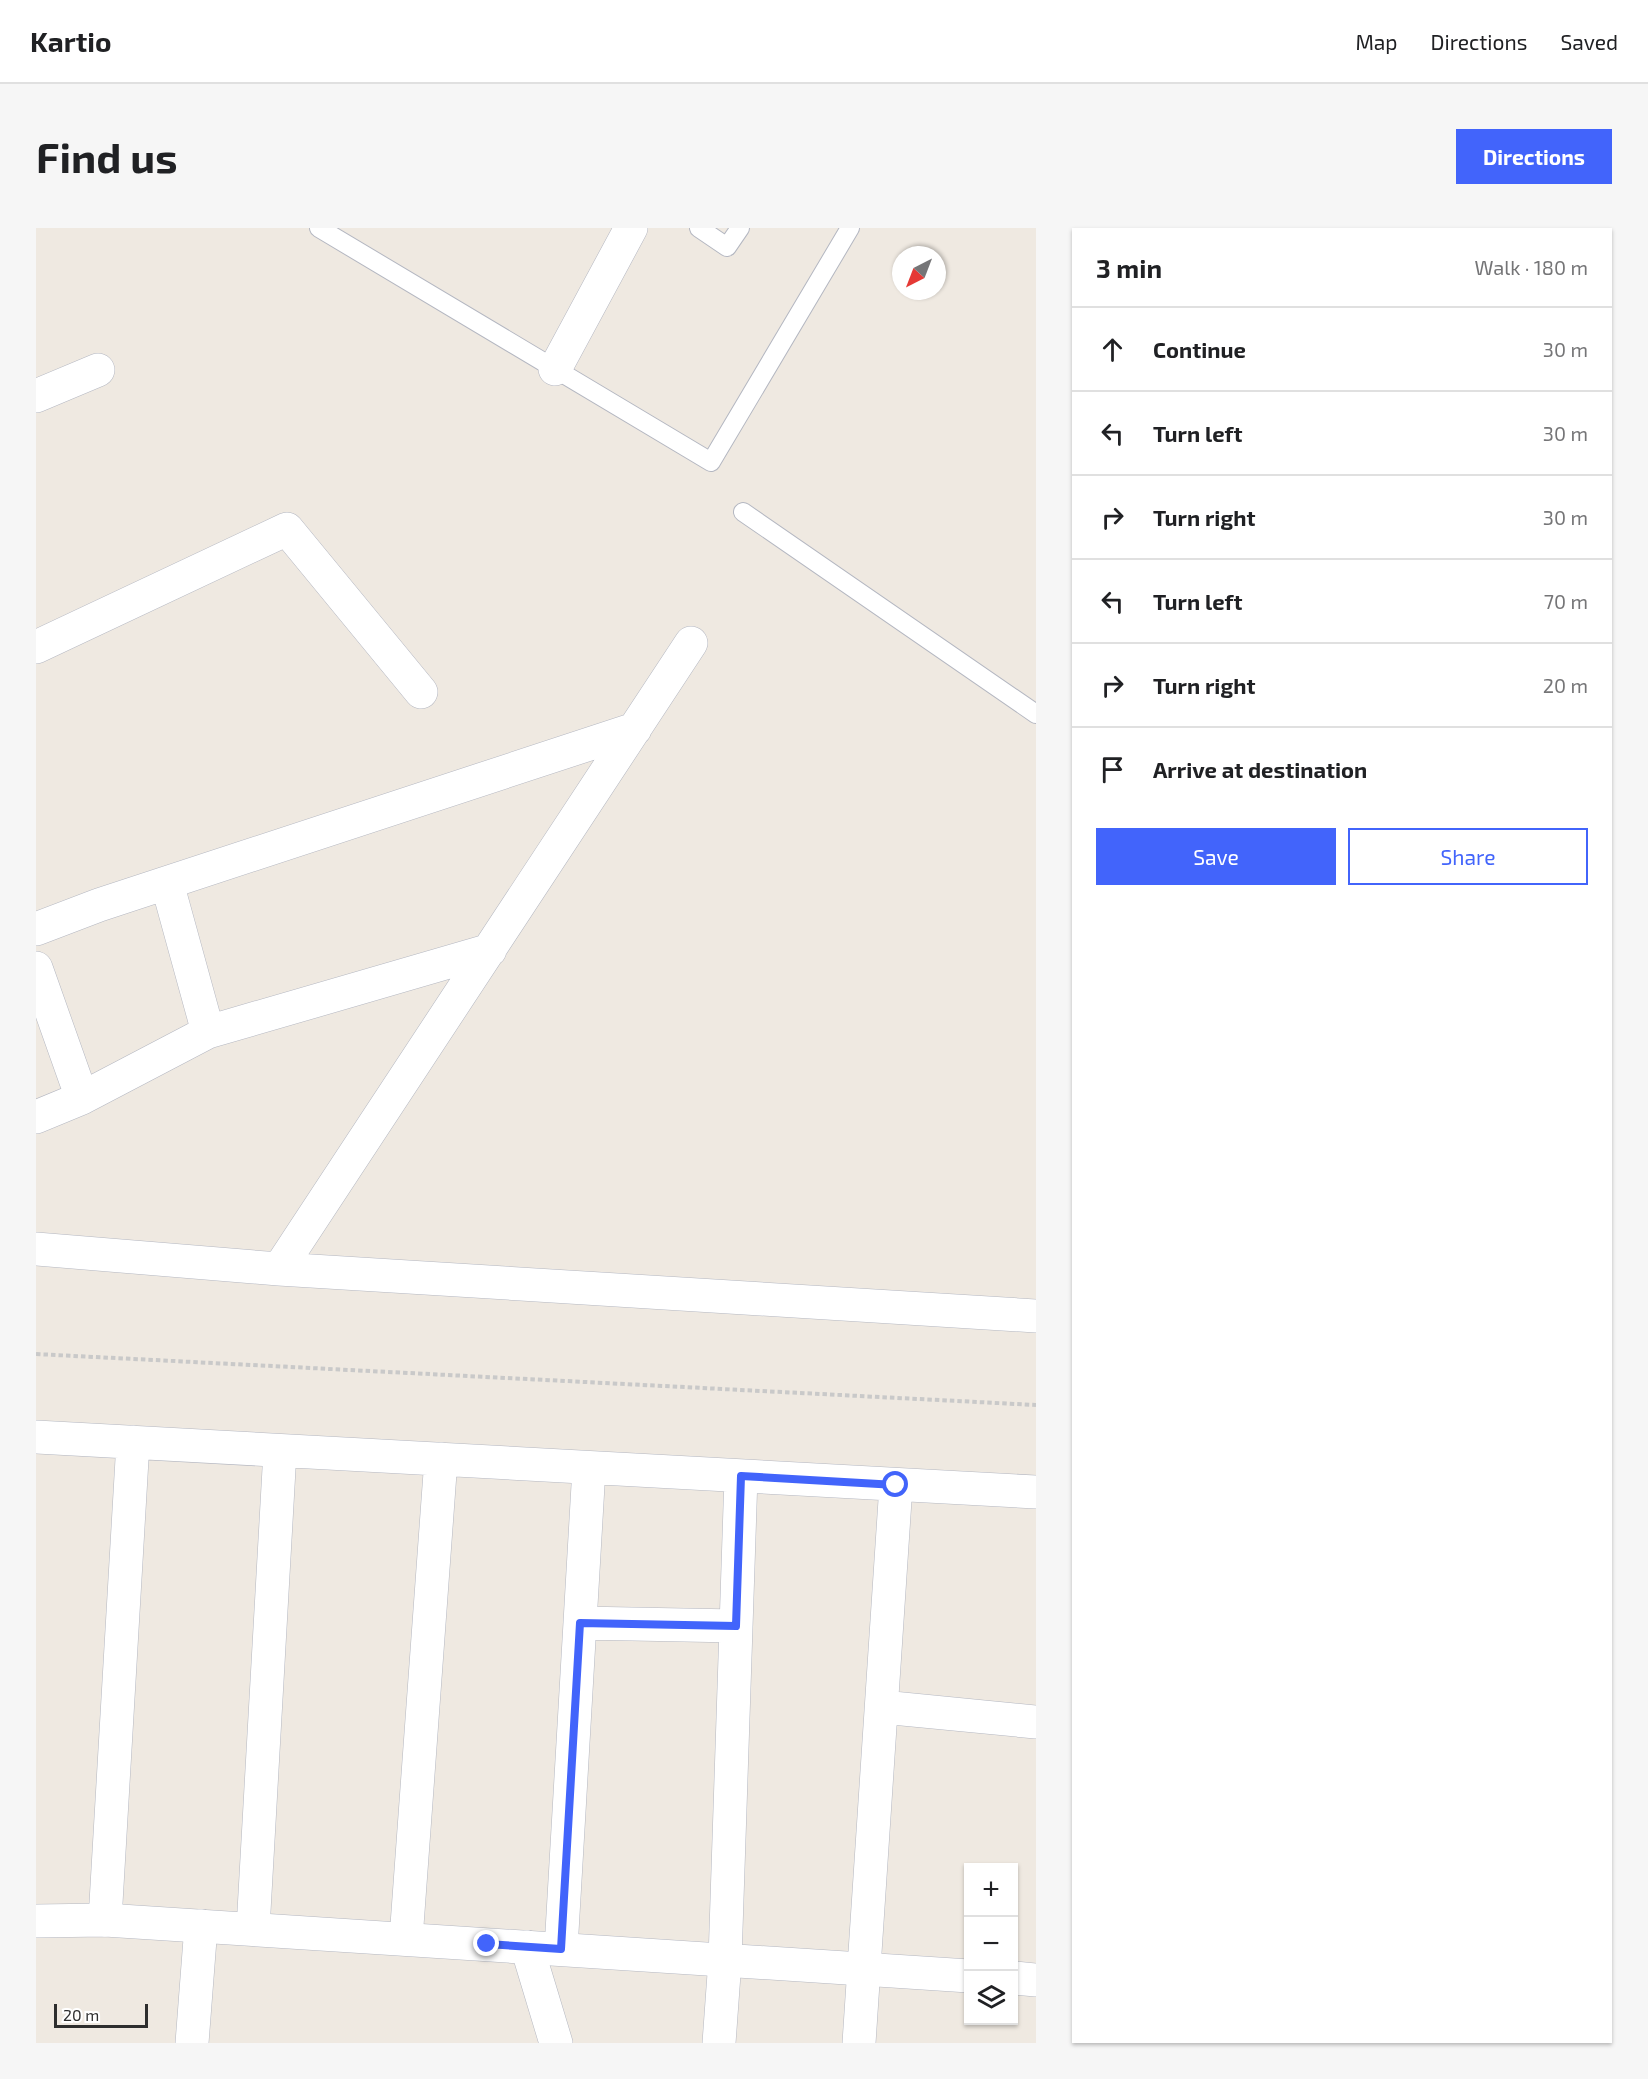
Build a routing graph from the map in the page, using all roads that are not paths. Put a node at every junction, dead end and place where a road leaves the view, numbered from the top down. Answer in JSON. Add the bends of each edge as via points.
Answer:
{"nodes":[{"id":1,"x":319,"y":228,"type":"edge"},
{"id":2,"x":631,"y":228,"type":"edge"},
{"id":3,"x":699,"y":228,"type":"edge"},
{"id":4,"x":740,"y":228,"type":"edge"},
{"id":5,"x":850,"y":228,"type":"edge"},
{"id":6,"x":555,"y":369,"type":"junction"},
{"id":7,"x":98,"y":370,"type":"dead end"},
{"id":8,"x":36,"y":396,"type":"edge"},
{"id":9,"x":743,"y":512,"type":"dead end"},
{"id":10,"x":691,"y":643,"type":"dead end"},
{"id":11,"x":36,"y":647,"type":"edge"},
{"id":12,"x":421,"y":692,"type":"dead end"},
{"id":13,"x":1036,"y":714,"type":"edge"},
{"id":14,"x":635,"y":729,"type":"junction"},
{"id":15,"x":167,"y":883,"type":"junction"},
{"id":16,"x":36,"y":929,"type":"edge"},
{"id":17,"x":490,"y":950,"type":"junction"},
{"id":18,"x":36,"y":968,"type":"edge"},
{"id":19,"x":208,"y":1032,"type":"junction"},
{"id":20,"x":82,"y":1098,"type":"junction"},
{"id":21,"x":36,"y":1117,"type":"edge"},
{"id":22,"x":36,"y":1249,"type":"edge"},
{"id":23,"x":279,"y":1269,"type":"junction"},
{"id":24,"x":1036,"y":1316,"type":"edge"},
{"id":25,"x":36,"y":1437,"type":"edge"},
{"id":26,"x":133,"y":1442,"type":"junction"},
{"id":27,"x":280,"y":1451,"type":"junction"},
{"id":28,"x":441,"y":1459,"type":"junction"},
{"id":29,"x":589,"y":1468,"type":"junction"},
{"id":30,"x":741,"y":1476,"type":"junction"},
{"id":31,"x":896,"y":1485,"type":"junction"},
{"id":32,"x":1036,"y":1492,"type":"edge"},
{"id":33,"x":580,"y":1623,"type":"junction"},
{"id":34,"x":736,"y":1626,"type":"junction"},
{"id":35,"x":882,"y":1707,"type":"junction"},
{"id":36,"x":1036,"y":1714,"type":"edge"},
{"id":37,"x":105,"y":1920,"type":"junction"},
{"id":38,"x":36,"y":1922,"type":"edge"},
{"id":39,"x":201,"y":1926,"type":"junction"},
{"id":40,"x":253,"y":1929,"type":"junction"},
{"id":41,"x":406,"y":1939,"type":"junction"},
{"id":42,"x":527,"y":1947,"type":"junction"},
{"id":43,"x":561,"y":1949,"type":"junction"},
{"id":44,"x":724,"y":1960,"type":"junction"},
{"id":45,"x":866,"y":1969,"type":"junction"},
{"id":46,"x":964,"y":1976,"type":"edge"},
{"id":47,"x":1018,"y":1978,"type":"edge"},
{"id":48,"x":1036,"y":1980,"type":"edge"},
{"id":49,"x":192,"y":2043,"type":"edge"},
{"id":50,"x":556,"y":2043,"type":"edge"},
{"id":51,"x":719,"y":2043,"type":"edge"},
{"id":52,"x":859,"y":2043,"type":"edge"}],
"edges":[{"from":1,"to":6,"type":"lane"},
{"from":2,"to":6,"type":"street"},
{"from":3,"to":4,"type":"lane","via":[[727,247]]},
{"from":5,"to":6,"type":"lane","via":[[711,462]]},
{"from":7,"to":8,"type":"street"},
{"from":9,"to":13,"type":"lane"},
{"from":10,"to":14,"type":"street"},
{"from":11,"to":12,"type":"street","via":[[286,529]]},
{"from":14,"to":15,"type":"street"},
{"from":14,"to":17,"type":"street"},
{"from":15,"to":16,"type":"street"},
{"from":15,"to":19,"type":"street"},
{"from":17,"to":19,"type":"street"},
{"from":17,"to":23,"type":"street"},
{"from":18,"to":20,"type":"street"},
{"from":19,"to":20,"type":"street"},
{"from":20,"to":21,"type":"street"},
{"from":22,"to":23,"type":"street"},
{"from":23,"to":24,"type":"street"},
{"from":25,"to":26,"type":"street"},
{"from":26,"to":27,"type":"street"},
{"from":26,"to":37,"type":"street"},
{"from":27,"to":28,"type":"street"},
{"from":27,"to":40,"type":"street"},
{"from":28,"to":29,"type":"street"},
{"from":28,"to":41,"type":"street"},
{"from":29,"to":30,"type":"street"},
{"from":29,"to":33,"type":"street"},
{"from":30,"to":31,"type":"street"},
{"from":30,"to":34,"type":"street"},
{"from":31,"to":32,"type":"street"},
{"from":31,"to":35,"type":"street"},
{"from":33,"to":34,"type":"street"},
{"from":33,"to":43,"type":"street"},
{"from":34,"to":44,"type":"street"},
{"from":35,"to":36,"type":"street"},
{"from":35,"to":45,"type":"street"},
{"from":37,"to":38,"type":"street"},
{"from":37,"to":39,"type":"street"},
{"from":39,"to":40,"type":"street"},
{"from":39,"to":49,"type":"street"},
{"from":40,"to":41,"type":"street"},
{"from":41,"to":42,"type":"street"},
{"from":42,"to":43,"type":"street"},
{"from":42,"to":50,"type":"street"},
{"from":43,"to":44,"type":"street"},
{"from":44,"to":45,"type":"street"},
{"from":44,"to":51,"type":"street"},
{"from":45,"to":46,"type":"street"},
{"from":45,"to":52,"type":"street"},
{"from":47,"to":48,"type":"street"}]}
